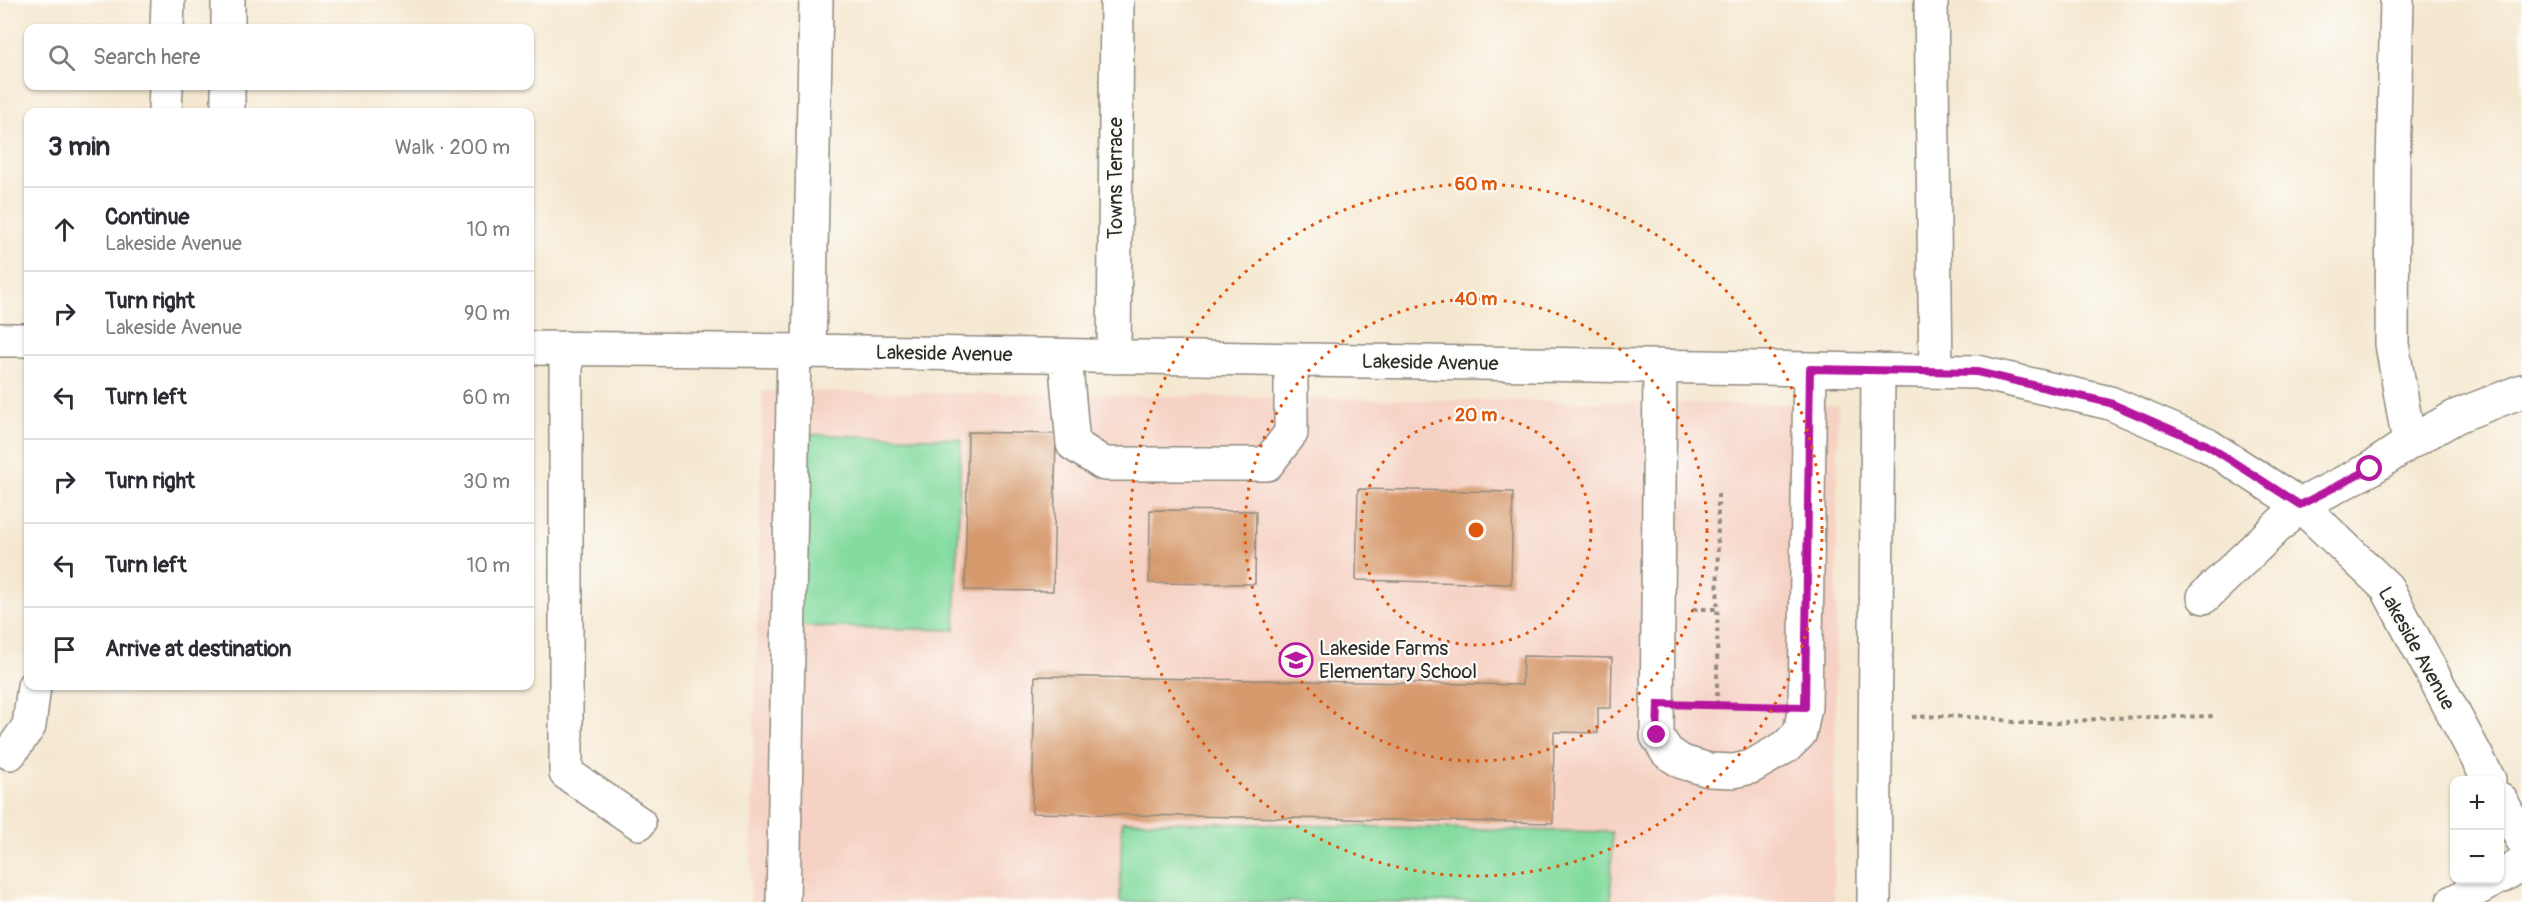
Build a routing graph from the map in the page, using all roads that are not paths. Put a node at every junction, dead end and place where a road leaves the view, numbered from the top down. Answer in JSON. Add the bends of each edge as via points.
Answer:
{"nodes":[{"id":1,"x":168,"y":0,"type":"edge"},
{"id":2,"x":228,"y":0,"type":"edge"},
{"id":3,"x":816,"y":0,"type":"edge"},
{"id":4,"x":1117,"y":0,"type":"edge"},
{"id":5,"x":1931,"y":0,"type":"edge"},
{"id":6,"x":2397,"y":0,"type":"edge"},
{"id":7,"x":167,"y":24,"type":"edge"},
{"id":8,"x":228,"y":24,"type":"edge"},
{"id":9,"x":166,"y":90,"type":"edge"},
{"id":10,"x":228,"y":90,"type":"edge"},
{"id":11,"x":165,"y":108,"type":"edge"},
{"id":12,"x":228,"y":108,"type":"edge"},
{"id":13,"x":0,"y":340,"type":"edge"},
{"id":14,"x":24,"y":340,"type":"edge"},
{"id":15,"x":534,"y":348,"type":"edge"},
{"id":16,"x":566,"y":348,"type":"junction"},
{"id":17,"x":802,"y":351,"type":"junction"},
{"id":18,"x":1065,"y":356,"type":"junction"},
{"id":19,"x":1114,"y":357,"type":"junction"},
{"id":20,"x":1291,"y":360,"type":"junction"},
{"id":21,"x":1660,"y":366,"type":"junction"},
{"id":22,"x":1810,"y":369,"type":"junction"},
{"id":23,"x":1878,"y":370,"type":"junction"},
{"id":24,"x":1936,"y":371,"type":"junction"},
{"id":25,"x":2522,"y":391,"type":"edge"},
{"id":26,"x":2409,"y":443,"type":"junction"},
{"id":27,"x":2300,"y":505,"type":"junction"},
{"id":28,"x":2204,"y":597,"type":"dead end"},
{"id":29,"x":34,"y":690,"type":"edge"},
{"id":30,"x":9,"y":753,"type":"dead end"},
{"id":31,"x":2487,"y":776,"type":"edge"},
{"id":32,"x":2504,"y":808,"type":"edge"},
{"id":33,"x":639,"y":823,"type":"dead end"},
{"id":34,"x":2522,"y":839,"type":"edge"},
{"id":35,"x":2522,"y":864,"type":"edge"},
{"id":36,"x":2504,"y":874,"type":"edge"},
{"id":37,"x":2485,"y":884,"type":"edge"},
{"id":38,"x":783,"y":902,"type":"edge"},
{"id":39,"x":1874,"y":902,"type":"edge"},
{"id":40,"x":2453,"y":902,"type":"edge"}],
"edges":[{"from":1,"to":7,"type":"street"},
{"from":2,"to":8,"type":"street"},
{"from":3,"to":17,"type":"street"},
{"from":4,"to":19,"type":"street","name":"Towns Terrace"},
{"from":5,"to":24,"type":"street"},
{"from":6,"to":26,"type":"street","via":[[2392,344]]},
{"from":9,"to":11,"type":"street"},
{"from":10,"to":12,"type":"street"},
{"from":13,"to":14,"type":"street"},
{"from":15,"to":16,"type":"street","name":"Lakeside Avenue"},
{"from":16,"to":17,"type":"street","name":"Lakeside Avenue"},
{"from":16,"to":33,"type":"street","via":[[566,773]]},
{"from":17,"to":18,"type":"street","name":"Lakeside Avenue"},
{"from":17,"to":38,"type":"street"},
{"from":18,"to":19,"type":"street","name":"Lakeside Avenue"},
{"from":18,"to":20,"type":"street","via":[[1074,444],[1104,464],[1267,464],[1292,433]]},
{"from":19,"to":20,"type":"street","name":"Lakeside Avenue"},
{"from":20,"to":21,"type":"street","name":"Lakeside Avenue"},
{"from":21,"to":22,"type":"street","name":"Lakeside Avenue"},
{"from":21,"to":22,"type":"street","via":[[1657,735],[1667,752],[1682,762],[1709,770],[1734,771],[1751,767],[1787,746],[1800,733],[1805,707]]},
{"from":22,"to":23,"type":"street","name":"Lakeside Avenue"},
{"from":23,"to":24,"type":"street","name":"Lakeside Avenue"},
{"from":23,"to":39,"type":"street"},
{"from":24,"to":27,"type":"street","name":"Lakeside Avenue","via":[[1977,372],[2110,403],[2207,445]]},
{"from":25,"to":26,"type":"street","via":[[2457,416]]},
{"from":26,"to":27,"type":"street","via":[[2370,469]]},
{"from":27,"to":28,"type":"street"},
{"from":27,"to":31,"type":"street","name":"Lakeside Avenue","via":[[2387,588]]},
{"from":29,"to":30,"type":"street","via":[[29,726]]},
{"from":32,"to":34,"type":"street"},
{"from":35,"to":36,"type":"street"},
{"from":37,"to":40,"type":"street"}]}
